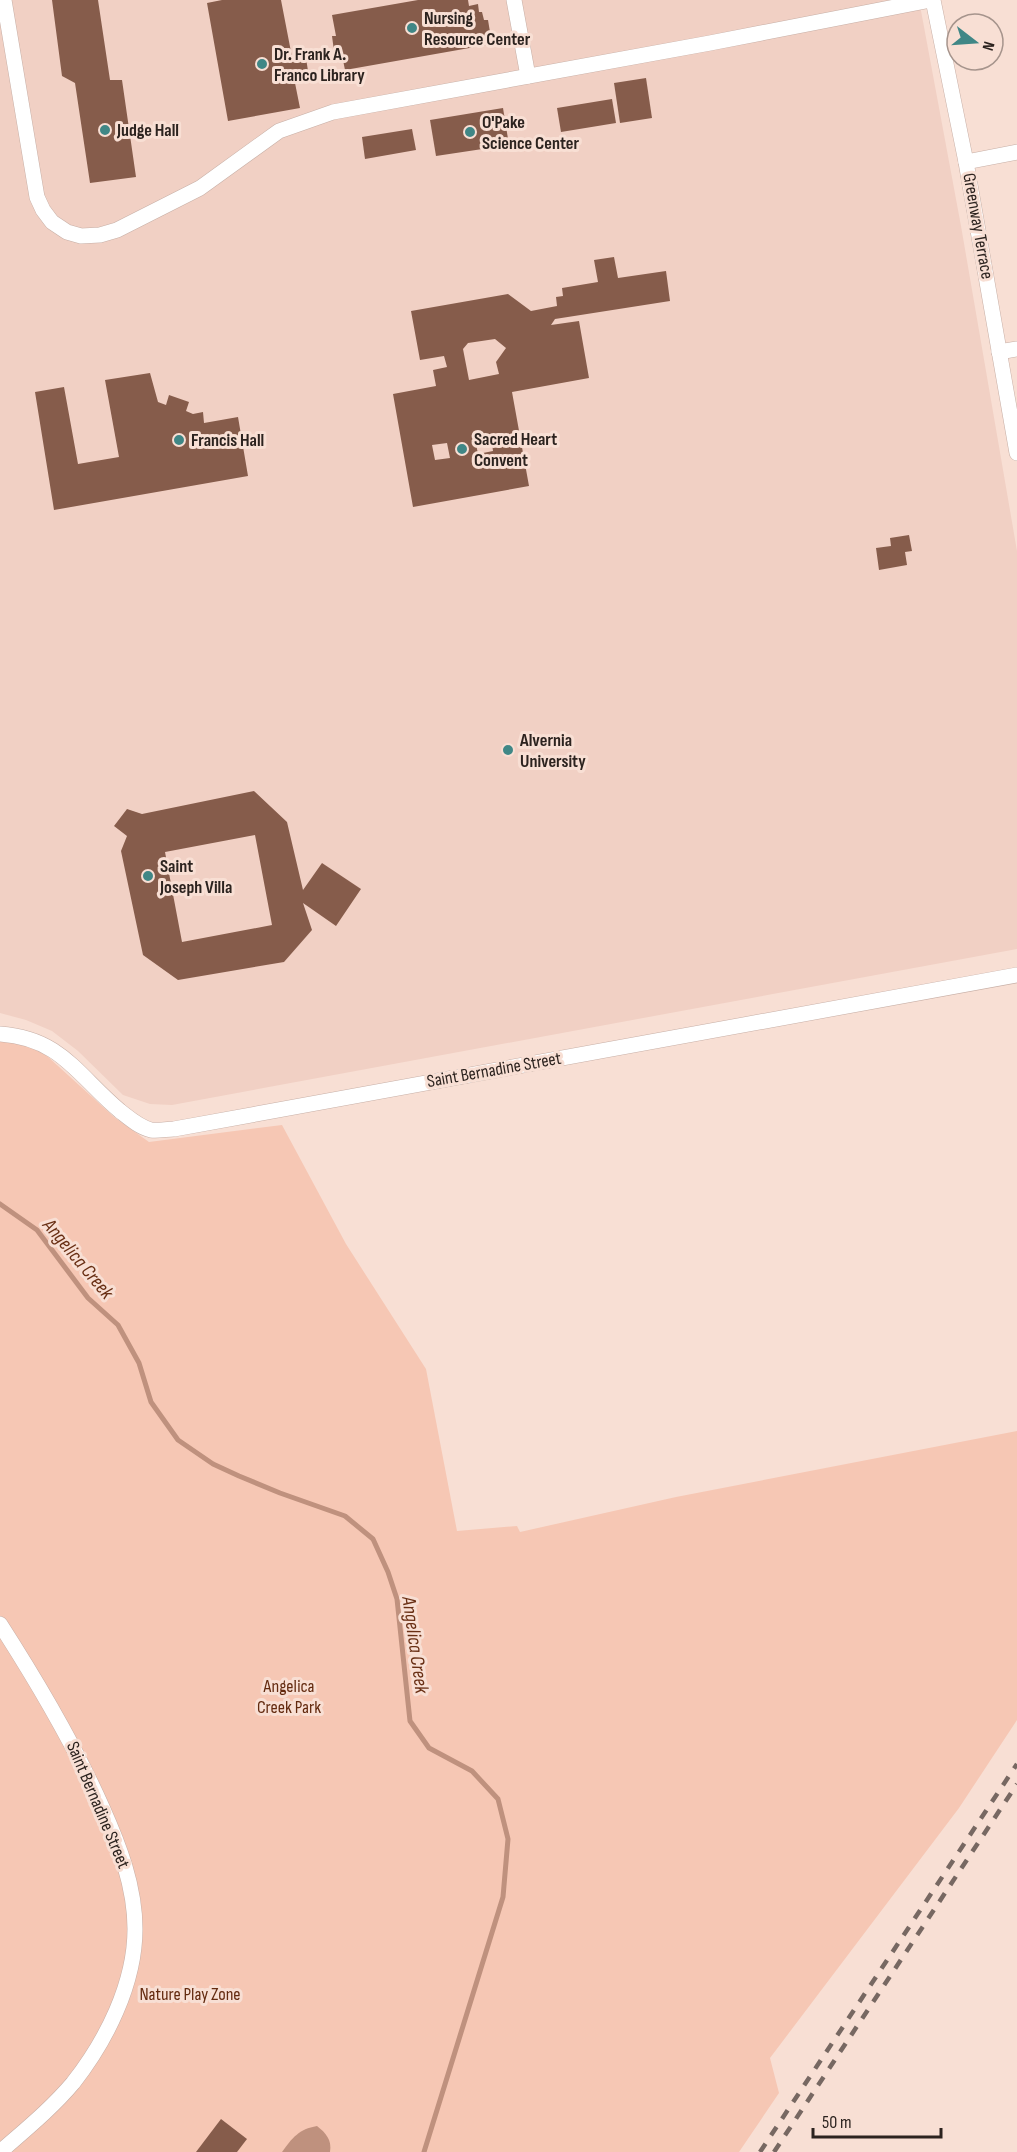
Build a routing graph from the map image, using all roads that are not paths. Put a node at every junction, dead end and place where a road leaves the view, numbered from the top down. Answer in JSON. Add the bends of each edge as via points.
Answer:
{"nodes":[{"id":1,"x":4,"y":0,"type":"edge"},
{"id":2,"x":514,"y":0,"type":"edge"},
{"id":3,"x":932,"y":0,"type":"edge"},
{"id":4,"x":528,"y":76,"type":"junction"},
{"id":5,"x":1017,"y":152,"type":"edge"},
{"id":6,"x":966,"y":162,"type":"junction"},
{"id":7,"x":1017,"y":349,"type":"edge"},
{"id":8,"x":999,"y":352,"type":"junction"},
{"id":9,"x":1017,"y":453,"type":"edge"},
{"id":10,"x":1017,"y":975,"type":"edge"},
{"id":11,"x":0,"y":1034,"type":"edge"},
{"id":12,"x":0,"y":1623,"type":"edge"},
{"id":13,"x":38,"y":2120,"type":"junction"},
{"id":14,"x":0,"y":2152,"type":"edge"},
{"id":15,"x":10,"y":2152,"type":"edge"}],
"edges":[{"from":1,"to":4,"type":"street","via":[[37,197],[52,222],[81,236],[117,230],[200,188],[279,131],[333,112]]},
{"from":2,"to":4,"type":"street"},
{"from":3,"to":4,"type":"street"},
{"from":3,"to":6,"type":"street","name":"Greenway Terrace"},
{"from":5,"to":6,"type":"street"},
{"from":6,"to":8,"type":"street","name":"Greenway Terrace"},
{"from":7,"to":8,"type":"street"},
{"from":8,"to":9,"type":"street","name":"Greenway Terrace"},
{"from":10,"to":11,"type":"street","name":"Saint Bernadine Street","via":[[174,1129],[152,1130],[133,1122],[64,1056],[43,1043]]},
{"from":12,"to":13,"type":"street","name":"Saint Bernadine Street","via":[[85,1768],[111,1826],[133,1898],[132,1960],[118,2006],[97,2048],[74,2081]]},
{"from":13,"to":14,"type":"street","name":"Saint Bernadine Street"},
{"from":13,"to":15,"type":"street","name":"Saint Bernadine Street"}]}
